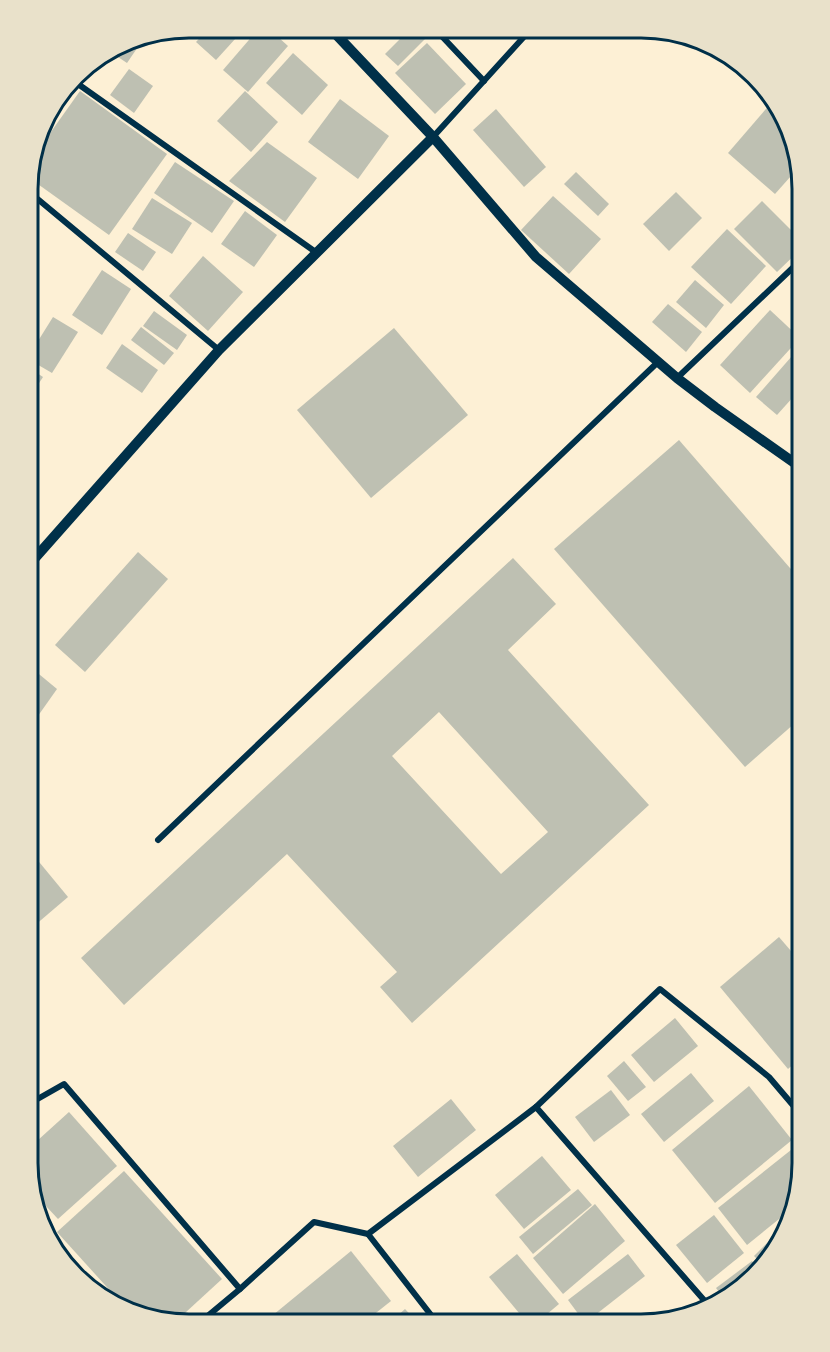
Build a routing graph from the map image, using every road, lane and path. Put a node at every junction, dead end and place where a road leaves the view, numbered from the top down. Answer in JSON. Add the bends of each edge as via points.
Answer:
{"nodes":[{"id":1,"x":339,"y":38,"type":"edge"},
{"id":2,"x":444,"y":38,"type":"edge"},
{"id":3,"x":523,"y":38,"type":"edge"},
{"id":4,"x":484,"y":81,"type":"junction"},
{"id":5,"x":79,"y":85,"type":"edge"},
{"id":6,"x":433,"y":137,"type":"junction"},
{"id":7,"x":38,"y":202,"type":"edge"},
{"id":8,"x":317,"y":253,"type":"junction"},
{"id":9,"x":792,"y":268,"type":"edge"},
{"id":10,"x":219,"y":350,"type":"junction"},
{"id":11,"x":658,"y":362,"type":"junction"},
{"id":12,"x":677,"y":378,"type":"junction"},
{"id":13,"x":792,"y":461,"type":"edge"},
{"id":14,"x":38,"y":555,"type":"edge"},
{"id":15,"x":158,"y":840,"type":"dead end"},
{"id":16,"x":38,"y":1099,"type":"edge"},
{"id":17,"x":792,"y":1104,"type":"edge"},
{"id":18,"x":536,"y":1107,"type":"junction"},
{"id":19,"x":368,"y":1234,"type":"junction"},
{"id":20,"x":240,"y":1289,"type":"junction"},
{"id":21,"x":704,"y":1300,"type":"edge"},
{"id":22,"x":209,"y":1315,"type":"edge"},
{"id":23,"x":431,"y":1315,"type":"edge"}],
"edges":[{"from":1,"to":6,"type":"street"},
{"from":2,"to":4,"type":"street"},
{"from":3,"to":4,"type":"street"},
{"from":4,"to":6,"type":"street"},
{"from":5,"to":8,"type":"street"},
{"from":6,"to":8,"type":"street"},
{"from":6,"to":11,"type":"street","via":[[536,257]]},
{"from":7,"to":10,"type":"street"},
{"from":8,"to":10,"type":"street"},
{"from":9,"to":12,"type":"street"},
{"from":10,"to":14,"type":"street"},
{"from":11,"to":12,"type":"street"},
{"from":11,"to":15,"type":"street"},
{"from":12,"to":13,"type":"street"},
{"from":16,"to":20,"type":"street","via":[[64,1084]]},
{"from":17,"to":18,"type":"street","via":[[770,1077],[660,989]]},
{"from":18,"to":19,"type":"street"},
{"from":18,"to":21,"type":"street"},
{"from":19,"to":20,"type":"street","via":[[314,1222]]},
{"from":19,"to":23,"type":"street"},
{"from":20,"to":22,"type":"street"}]}
